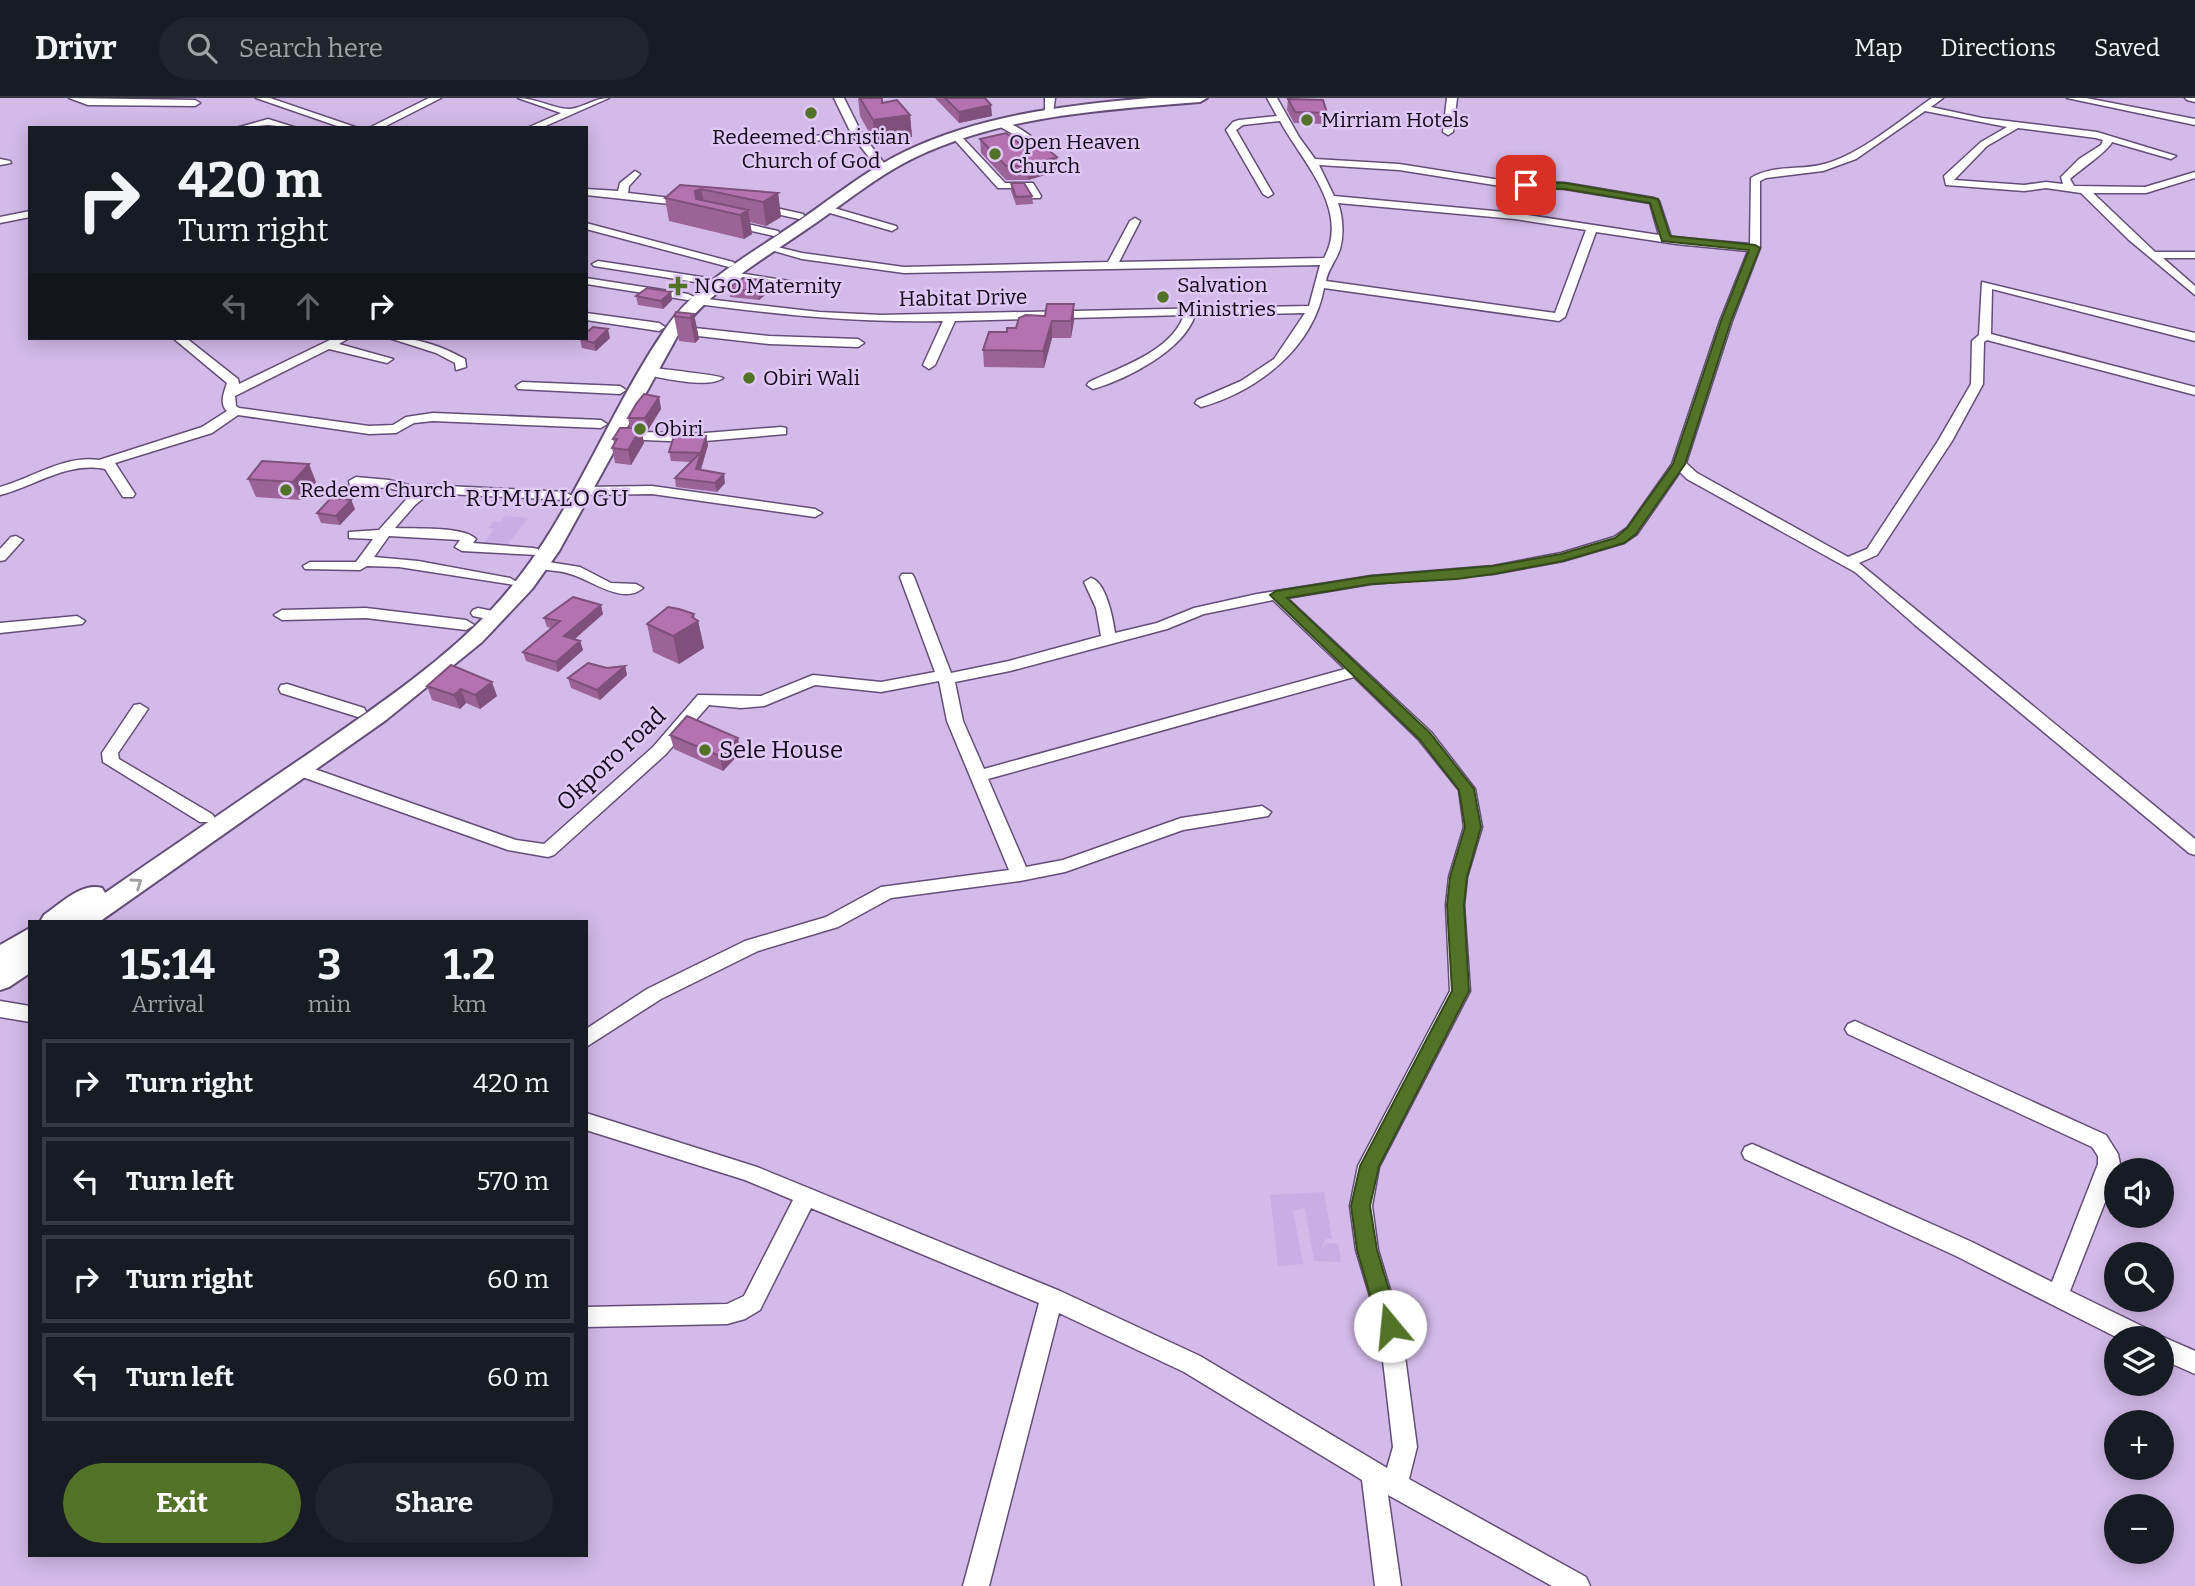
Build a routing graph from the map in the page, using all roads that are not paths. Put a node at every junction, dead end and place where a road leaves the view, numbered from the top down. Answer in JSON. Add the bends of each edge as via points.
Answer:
{"nodes":[{"id":1,"x":74,"y":98,"type":"edge"},
{"id":2,"x":261,"y":98,"type":"edge"},
{"id":3,"x":436,"y":98,"type":"edge"},
{"id":4,"x":523,"y":98,"type":"edge"},
{"id":5,"x":604,"y":98,"type":"edge"},
{"id":6,"x":839,"y":98,"type":"edge"},
{"id":7,"x":1138,"y":98,"type":"edge"},
{"id":8,"x":1200,"y":98,"type":"edge"},
{"id":9,"x":1272,"y":98,"type":"edge"},
{"id":10,"x":1452,"y":98,"type":"edge"},
{"id":11,"x":1938,"y":98,"type":"edge"},
{"id":12,"x":2072,"y":98,"type":"edge"},
{"id":13,"x":195,"y":103,"type":"dead end"},
{"id":14,"x":1050,"y":106,"type":"edge"},
{"id":15,"x":1922,"y":108,"type":"junction"},
{"id":16,"x":569,"y":112,"type":"junction"},
{"id":17,"x":1283,"y":118,"type":"junction"},
{"id":18,"x":2195,"y":122,"type":"edge"},
{"id":19,"x":1000,"y":123,"type":"junction"},
{"id":20,"x":2017,"y":125,"type":"junction"},
{"id":21,"x":250,"y":126,"type":"edge"},
{"id":22,"x":284,"y":126,"type":"edge"},
{"id":23,"x":347,"y":126,"type":"edge"},
{"id":24,"x":378,"y":126,"type":"edge"},
{"id":25,"x":537,"y":126,"type":"edge"},
{"id":26,"x":1448,"y":132,"type":"dead end"},
{"id":27,"x":857,"y":135,"type":"junction"},
{"id":28,"x":956,"y":136,"type":"junction"},
{"id":29,"x":2109,"y":138,"type":"junction"},
{"id":30,"x":800,"y":140,"type":"dead end"},
{"id":31,"x":1040,"y":150,"type":"edge"},
{"id":32,"x":2171,"y":156,"type":"dead end"},
{"id":33,"x":1312,"y":162,"type":"junction"},
{"id":34,"x":879,"y":163,"type":"junction"},
{"id":35,"x":635,"y":174,"type":"dead end"},
{"id":36,"x":2195,"y":175,"type":"edge"},
{"id":37,"x":2070,"y":188,"type":"junction"},
{"id":38,"x":2084,"y":190,"type":"junction"},
{"id":39,"x":588,"y":192,"type":"edge"},
{"id":40,"x":1268,"y":194,"type":"dead end"},
{"id":41,"x":623,"y":195,"type":"junction"},
{"id":42,"x":1036,"y":196,"type":"dead end"},
{"id":43,"x":1331,"y":199,"type":"junction"},
{"id":44,"x":695,"y":204,"type":"edge"},
{"id":45,"x":748,"y":207,"type":"edge"},
{"id":46,"x":827,"y":209,"type":"junction"},
{"id":47,"x":28,"y":214,"type":"edge"},
{"id":48,"x":799,"y":216,"type":"junction"},
{"id":49,"x":0,"y":220,"type":"edge"},
{"id":50,"x":715,"y":220,"type":"edge"},
{"id":51,"x":1135,"y":221,"type":"dead end"},
{"id":52,"x":588,"y":227,"type":"edge"},
{"id":53,"x":1593,"y":227,"type":"junction"},
{"id":54,"x":892,"y":228,"type":"dead end"},
{"id":55,"x":1666,"y":239,"type":"junction"},
{"id":56,"x":771,"y":241,"type":"junction"},
{"id":57,"x":1755,"y":248,"type":"junction"},
{"id":58,"x":2153,"y":255,"type":"junction"},
{"id":59,"x":2195,"y":255,"type":"edge"},
{"id":60,"x":1328,"y":261,"type":"junction"},
{"id":61,"x":598,"y":264,"type":"dead end"},
{"id":62,"x":1112,"y":265,"type":"junction"},
{"id":63,"x":731,"y":270,"type":"junction"},
{"id":64,"x":588,"y":281,"type":"edge"},
{"id":65,"x":708,"y":281,"type":"junction"},
{"id":66,"x":1320,"y":284,"type":"junction"},
{"id":67,"x":795,"y":285,"type":"dead end"},
{"id":68,"x":2195,"y":292,"type":"edge"},
{"id":69,"x":693,"y":299,"type":"junction"},
{"id":70,"x":1313,"y":309,"type":"junction"},
{"id":71,"x":1191,"y":311,"type":"junction"},
{"id":72,"x":588,"y":316,"type":"edge"},
{"id":73,"x":950,"y":318,"type":"junction"},
{"id":74,"x":666,"y":328,"type":"junction"},
{"id":75,"x":1986,"y":335,"type":"junction"},
{"id":76,"x":2195,"y":337,"type":"edge"},
{"id":77,"x":182,"y":340,"type":"edge"},
{"id":78,"x":340,"y":340,"type":"edge"},
{"id":79,"x":402,"y":340,"type":"edge"},
{"id":80,"x":858,"y":344,"type":"dead end"},
{"id":81,"x":330,"y":346,"type":"junction"},
{"id":82,"x":387,"y":359,"type":"dead end"},
{"id":83,"x":929,"y":365,"type":"dead end"},
{"id":84,"x":460,"y":367,"type":"dead end"},
{"id":85,"x":647,"y":371,"type":"junction"},
{"id":86,"x":717,"y":378,"type":"dead end"},
{"id":87,"x":1093,"y":384,"type":"dead end"},
{"id":88,"x":522,"y":386,"type":"dead end"},
{"id":89,"x":620,"y":390,"type":"junction"},
{"id":90,"x":2195,"y":391,"type":"edge"},
{"id":91,"x":229,"y":394,"type":"junction"},
{"id":92,"x":1201,"y":403,"type":"dead end"},
{"id":93,"x":236,"y":411,"type":"junction"},
{"id":94,"x":607,"y":430,"type":"junction"},
{"id":95,"x":781,"y":431,"type":"dead end"},
{"id":96,"x":99,"y":464,"type":"junction"},
{"id":97,"x":1679,"y":464,"type":"junction"},
{"id":98,"x":356,"y":481,"type":"dead end"},
{"id":99,"x":0,"y":491,"type":"edge"},
{"id":100,"x":584,"y":491,"type":"junction"},
{"id":101,"x":421,"y":492,"type":"junction"},
{"id":102,"x":128,"y":494,"type":"dead end"},
{"id":103,"x":565,"y":496,"type":"junction"},
{"id":104,"x":815,"y":513,"type":"dead end"},
{"id":105,"x":384,"y":533,"type":"junction"},
{"id":106,"x":354,"y":535,"type":"dead end"},
{"id":107,"x":16,"y":540,"type":"dead end"},
{"id":108,"x":0,"y":558,"type":"edge"},
{"id":109,"x":538,"y":558,"type":"junction"},
{"id":110,"x":364,"y":562,"type":"junction"},
{"id":111,"x":1848,"y":562,"type":"junction"},
{"id":112,"x":310,"y":566,"type":"dead end"},
{"id":113,"x":907,"y":578,"type":"dead end"},
{"id":114,"x":510,"y":582,"type":"junction"},
{"id":115,"x":1091,"y":582,"type":"dead end"},
{"id":116,"x":636,"y":588,"type":"dead end"},
{"id":117,"x":1276,"y":595,"type":"junction"},
{"id":118,"x":282,"y":615,"type":"dead end"},
{"id":119,"x":480,"y":618,"type":"junction"},
{"id":120,"x":77,"y":621,"type":"dead end"},
{"id":121,"x":0,"y":628,"type":"edge"},
{"id":122,"x":1109,"y":639,"type":"junction"},
{"id":123,"x":1359,"y":671,"type":"junction"},
{"id":124,"x":945,"y":677,"type":"junction"},
{"id":125,"x":287,"y":689,"type":"dead end"},
{"id":126,"x":140,"y":709,"type":"dead end"},
{"id":127,"x":358,"y":712,"type":"junction"},
{"id":128,"x":300,"y":771,"type":"junction"},
{"id":129,"x":978,"y":776,"type":"junction"},
{"id":130,"x":1262,"y":812,"type":"dead end"},
{"id":131,"x":206,"y":818,"type":"junction"},
{"id":132,"x":2195,"y":849,"type":"edge"},
{"id":133,"x":1020,"y":875,"type":"junction"},
{"id":134,"x":55,"y":920,"type":"edge"},
{"id":135,"x":84,"y":920,"type":"edge"},
{"id":136,"x":28,"y":939,"type":"edge"},
{"id":137,"x":0,"y":958,"type":"edge"},
{"id":138,"x":28,"y":960,"type":"edge"},
{"id":139,"x":0,"y":980,"type":"edge"},
{"id":140,"x":0,"y":1009,"type":"edge"},
{"id":141,"x":28,"y":1014,"type":"edge"},
{"id":142,"x":1855,"y":1029,"type":"dead end"},
{"id":143,"x":588,"y":1038,"type":"edge"},
{"id":144,"x":588,"y":1122,"type":"edge"},
{"id":145,"x":1752,"y":1153,"type":"dead end"},
{"id":146,"x":806,"y":1196,"type":"junction"},
{"id":147,"x":2057,"y":1296,"type":"junction"},
{"id":148,"x":1052,"y":1298,"type":"junction"},
{"id":149,"x":588,"y":1317,"type":"edge"},
{"id":150,"x":2118,"y":1326,"type":"edge"},
{"id":151,"x":2174,"y":1353,"type":"edge"},
{"id":152,"x":2195,"y":1363,"type":"edge"},
{"id":153,"x":1384,"y":1479,"type":"junction"},
{"id":154,"x":976,"y":1586,"type":"edge"},
{"id":155,"x":1388,"y":1586,"type":"edge"},
{"id":156,"x":1577,"y":1586,"type":"edge"}],
"edges":[{"from":1,"to":13,"type":"street"},
{"from":2,"to":23,"type":"street"},
{"from":3,"to":24,"type":"street"},
{"from":4,"to":16,"type":"street"},
{"from":5,"to":16,"type":"street"},
{"from":6,"to":27,"type":"street"},
{"from":7,"to":14,"type":"main road"},
{"from":8,"to":14,"type":"main road"},
{"from":9,"to":17,"type":"street"},
{"from":10,"to":26,"type":"street"},
{"from":11,"to":15,"type":"street"},
{"from":12,"to":18,"type":"street"},
{"from":14,"to":19,"type":"main road"},
{"from":14,"to":34,"type":"main road","via":[[961,129]]},
{"from":15,"to":20,"type":"street"},
{"from":15,"to":57,"type":"street","via":[[1852,157],[1823,168],[1763,175],[1755,180]]},
{"from":16,"to":25,"type":"street"},
{"from":17,"to":33,"type":"street"},
{"from":17,"to":40,"type":"street","via":[[1242,122],[1231,130]]},
{"from":19,"to":28,"type":"main road"},
{"from":19,"to":31,"type":"street"},
{"from":20,"to":29,"type":"street"},
{"from":20,"to":37,"type":"street","via":[[1984,144],[1948,178],[1950,183]]},
{"from":21,"to":22,"type":"street","via":[[268,122]]},
{"from":27,"to":30,"type":"street"},
{"from":27,"to":34,"type":"street"},
{"from":28,"to":42,"type":"street","via":[[1002,186],[1029,185]]},
{"from":28,"to":46,"type":"main road","via":[[909,155]]},
{"from":29,"to":32,"type":"street"},
{"from":29,"to":37,"type":"street","via":[[2105,147],[2064,179]]},
{"from":33,"to":43,"type":"street"},
{"from":33,"to":55,"type":"street","via":[[1399,167],[1651,200],[1656,203]]},
{"from":34,"to":48,"type":"main road"},
{"from":35,"to":41,"type":"street","via":[[624,185]]},
{"from":36,"to":38,"type":"street","via":[[2146,190]]},
{"from":37,"to":38,"type":"street"},
{"from":38,"to":58,"type":"street"},
{"from":39,"to":41,"type":"street"},
{"from":41,"to":44,"type":"street"},
{"from":43,"to":53,"type":"street"},
{"from":43,"to":60,"type":"street","via":[[1337,226]]},
{"from":45,"to":48,"type":"street"},
{"from":46,"to":54,"type":"street"},
{"from":46,"to":56,"type":"main road"},
{"from":47,"to":49,"type":"street"},
{"from":48,"to":56,"type":"main road"},
{"from":50,"to":56,"type":"street"},
{"from":51,"to":62,"type":"street"},
{"from":52,"to":63,"type":"street"},
{"from":53,"to":55,"type":"street"},
{"from":53,"to":66,"type":"street","via":[[1559,317]]},
{"from":55,"to":57,"type":"street"},
{"from":56,"to":62,"type":"street","via":[[802,256],[904,270]]},
{"from":56,"to":63,"type":"main road"},
{"from":57,"to":97,"type":"street"},
{"from":58,"to":59,"type":"street"},
{"from":58,"to":68,"type":"street"},
{"from":60,"to":62,"type":"street"},
{"from":60,"to":66,"type":"street"},
{"from":61,"to":65,"type":"street"},
{"from":63,"to":65,"type":"main road"},
{"from":63,"to":67,"type":"street"},
{"from":63,"to":69,"type":"main road"},
{"from":64,"to":69,"type":"street","name":"Habitat Drive"},
{"from":65,"to":69,"type":"main road"},
{"from":66,"to":70,"type":"street"},
{"from":69,"to":73,"type":"street","name":"Habitat Drive","via":[[819,316]]},
{"from":69,"to":74,"type":"main road"},
{"from":70,"to":71,"type":"street","name":"Habitat Drive"},
{"from":70,"to":92,"type":"street","via":[[1278,362],[1245,384]]},
{"from":71,"to":73,"type":"street","name":"Habitat Drive"},
{"from":71,"to":87,"type":"street","via":[[1173,341]]},
{"from":72,"to":74,"type":"street"},
{"from":73,"to":83,"type":"street"},
{"from":74,"to":80,"type":"street","via":[[750,339]]},
{"from":74,"to":85,"type":"main road"},
{"from":74,"to":89,"type":"main road"},
{"from":75,"to":76,"type":"street","via":[[1986,284]]},
{"from":75,"to":90,"type":"street"},
{"from":75,"to":111,"type":"street","via":[[1978,341],[1977,384],[1945,441],[1872,552]]},
{"from":77,"to":91,"type":"street","via":[[234,382]]},
{"from":78,"to":81,"type":"street"},
{"from":79,"to":84,"type":"street","via":[[440,350],[461,362]]},
{"from":81,"to":82,"type":"street"},
{"from":81,"to":91,"type":"street"},
{"from":85,"to":86,"type":"street"},
{"from":85,"to":94,"type":"main road"},
{"from":88,"to":89,"type":"street"},
{"from":89,"to":94,"type":"main road"},
{"from":91,"to":93,"type":"street","via":[[230,408]]},
{"from":93,"to":94,"type":"street","via":[[369,430],[396,429],[411,420],[433,416]]},
{"from":93,"to":96,"type":"street","via":[[207,430]]},
{"from":94,"to":95,"type":"street","via":[[693,438]]},
{"from":94,"to":100,"type":"main road"},
{"from":94,"to":103,"type":"main road"},
{"from":96,"to":99,"type":"street","via":[[65,466]]},
{"from":96,"to":102,"type":"street","via":[[110,466]]},
{"from":97,"to":111,"type":"street","via":[[1692,476]]},
{"from":97,"to":117,"type":"street","via":[[1632,531],[1602,547],[1493,570],[1371,580]]},
{"from":98,"to":101,"type":"street"},
{"from":100,"to":104,"type":"street","via":[[652,490]]},
{"from":100,"to":109,"type":"main road"},
{"from":101,"to":103,"type":"street","via":[[448,489]]},
{"from":101,"to":105,"type":"street"},
{"from":103,"to":109,"type":"main road"},
{"from":105,"to":106,"type":"street"},
{"from":105,"to":109,"type":"street","via":[[463,536],[469,539],[462,547]]},
{"from":105,"to":110,"type":"street"},
{"from":107,"to":108,"type":"street"},
{"from":109,"to":114,"type":"main road"},
{"from":109,"to":116,"type":"street","via":[[608,587]]},
{"from":109,"to":119,"type":"main road"},
{"from":110,"to":112,"type":"street","via":[[352,567]]},
{"from":110,"to":114,"type":"street","via":[[428,567]]},
{"from":111,"to":132,"type":"street"},
{"from":113,"to":124,"type":"street"},
{"from":114,"to":119,"type":"main road"},
{"from":115,"to":122,"type":"street","via":[[1103,608]]},
{"from":117,"to":122,"type":"street","via":[[1199,611],[1163,626]]},
{"from":117,"to":123,"type":"street"},
{"from":118,"to":119,"type":"street","via":[[337,612]]},
{"from":119,"to":127,"type":"main road"},
{"from":119,"to":128,"type":"main road","via":[[419,684]]},
{"from":120,"to":121,"type":"street"},
{"from":122,"to":124,"type":"street","via":[[1010,666]]},
{"from":123,"to":129,"type":"street"},
{"from":123,"to":153,"type":"street","via":[[1425,736],[1467,789],[1473,827],[1455,905],[1460,991],[1369,1166],[1361,1206],[1367,1250],[1390,1326],[1405,1447]]},
{"from":124,"to":128,"type":"street","name":"Okporo road","via":[[881,687],[813,680],[764,701],[704,699],[659,751],[548,851],[514,846]]},
{"from":124,"to":129,"type":"street","via":[[955,721]]},
{"from":125,"to":127,"type":"street"},
{"from":126,"to":131,"type":"street","via":[[110,753],[111,762]]},
{"from":127,"to":131,"type":"main road"},
{"from":135,"to":128,"type":"main road","one_way":true},
{"from":129,"to":133,"type":"street"},
{"from":130,"to":133,"type":"street","via":[[1181,824],[1065,866]]},
{"from":131,"to":134,"type":"main road"},
{"from":133,"to":143,"type":"street","via":[[887,892],[832,922],[752,946],[654,993]]},
{"from":136,"to":137,"type":"main road"},
{"from":138,"to":139,"type":"main road"},
{"from":140,"to":141,"type":"street"},
{"from":142,"to":147,"type":"street","via":[[2099,1141],[2109,1164]]},
{"from":144,"to":146,"type":"street","via":[[738,1169]]},
{"from":145,"to":147,"type":"street"},
{"from":146,"to":148,"type":"street"},
{"from":146,"to":149,"type":"street","via":[[746,1308],[727,1314]]},
{"from":147,"to":150,"type":"street"},
{"from":148,"to":153,"type":"street","via":[[1192,1364]]},
{"from":148,"to":154,"type":"street"},
{"from":151,"to":152,"type":"street"},
{"from":153,"to":155,"type":"street"},
{"from":153,"to":156,"type":"street"}]}
